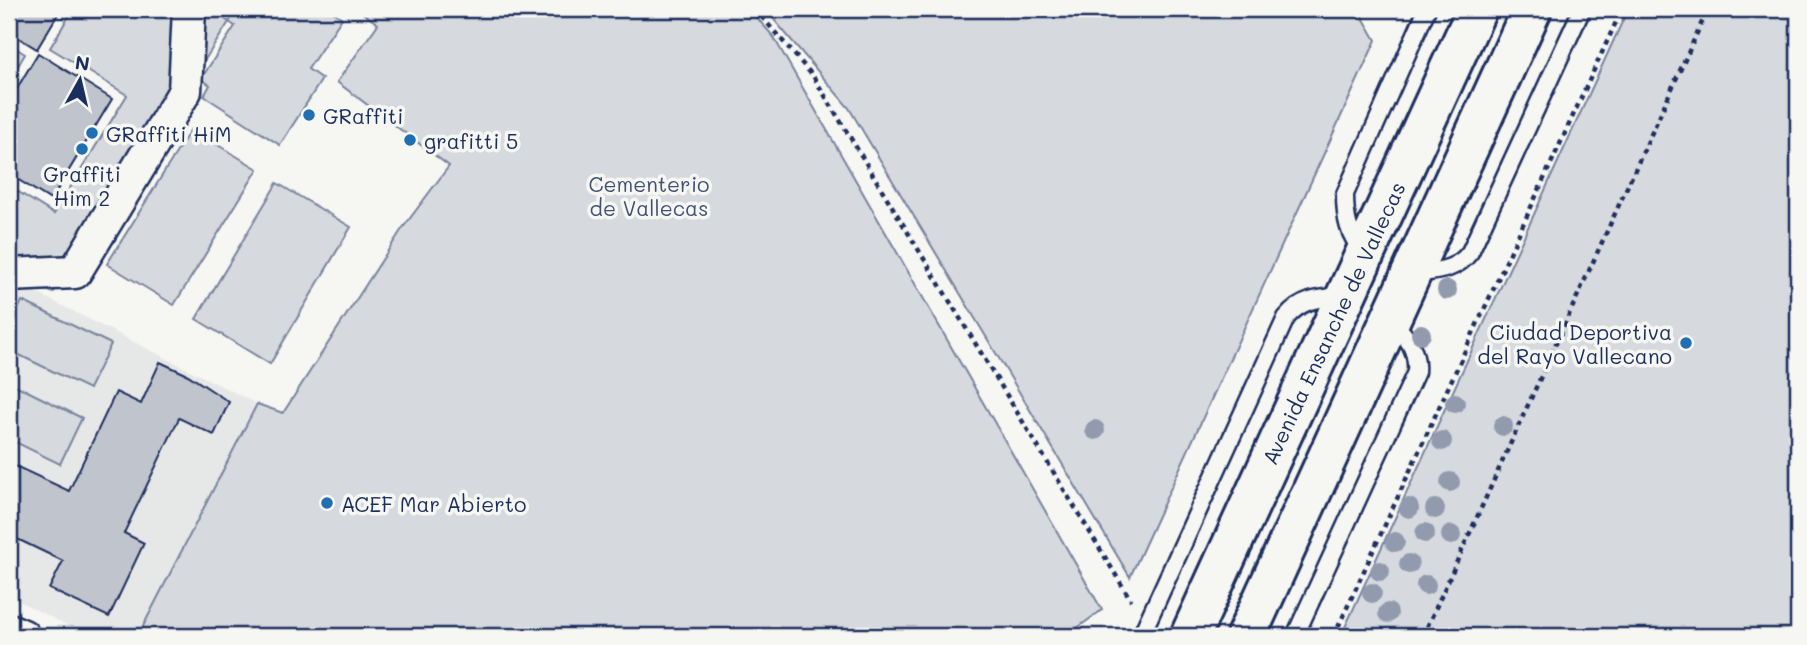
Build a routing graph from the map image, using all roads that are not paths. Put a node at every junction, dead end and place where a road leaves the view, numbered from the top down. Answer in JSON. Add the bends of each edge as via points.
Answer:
{"nodes":[{"id":1,"x":189,"y":9,"type":"edge"},
{"id":2,"x":1427,"y":9,"type":"edge"},
{"id":3,"x":1477,"y":9,"type":"edge"},
{"id":4,"x":1532,"y":9,"type":"edge"},
{"id":5,"x":1582,"y":9,"type":"edge"},
{"id":6,"x":1365,"y":254,"type":"junction"},
{"id":7,"x":1411,"y":274,"type":"junction"},
{"id":8,"x":9,"y":275,"type":"edge"},
{"id":9,"x":1345,"y":296,"type":"junction"},
{"id":10,"x":1390,"y":320,"type":"junction"},
{"id":11,"x":9,"y":629,"type":"edge"},
{"id":12,"x":23,"y":636,"type":"edge"},
{"id":13,"x":1141,"y":636,"type":"edge"},
{"id":14,"x":1190,"y":636,"type":"edge"},
{"id":15,"x":1246,"y":636,"type":"edge"},
{"id":16,"x":1295,"y":636,"type":"edge"}],
"edges":[{"from":1,"to":8,"type":"street","via":[[186,91],[75,272]]},
{"from":2,"to":6,"type":"lane","via":[[1345,194],[1350,236]]},
{"from":3,"to":6,"type":"main road","name":"Avenida Ensanche de Vallecas"},
{"from":4,"to":7,"type":"main road"},
{"from":5,"to":7,"type":"lane","via":[[1471,252],[1452,268]]},
{"from":6,"to":9,"type":"main road","name":"Avenida Ensanche de Vallecas"},
{"from":7,"to":10,"type":"main road"},
{"from":9,"to":13,"type":"lane","via":[[1307,301],[1286,318]]},
{"from":9,"to":14,"type":"main road","name":"Avenida Ensanche de Vallecas"},
{"from":10,"to":15,"type":"main road"},
{"from":10,"to":16,"type":"lane","via":[[1413,348],[1416,373]]},
{"from":11,"to":12,"type":"street"}]}
